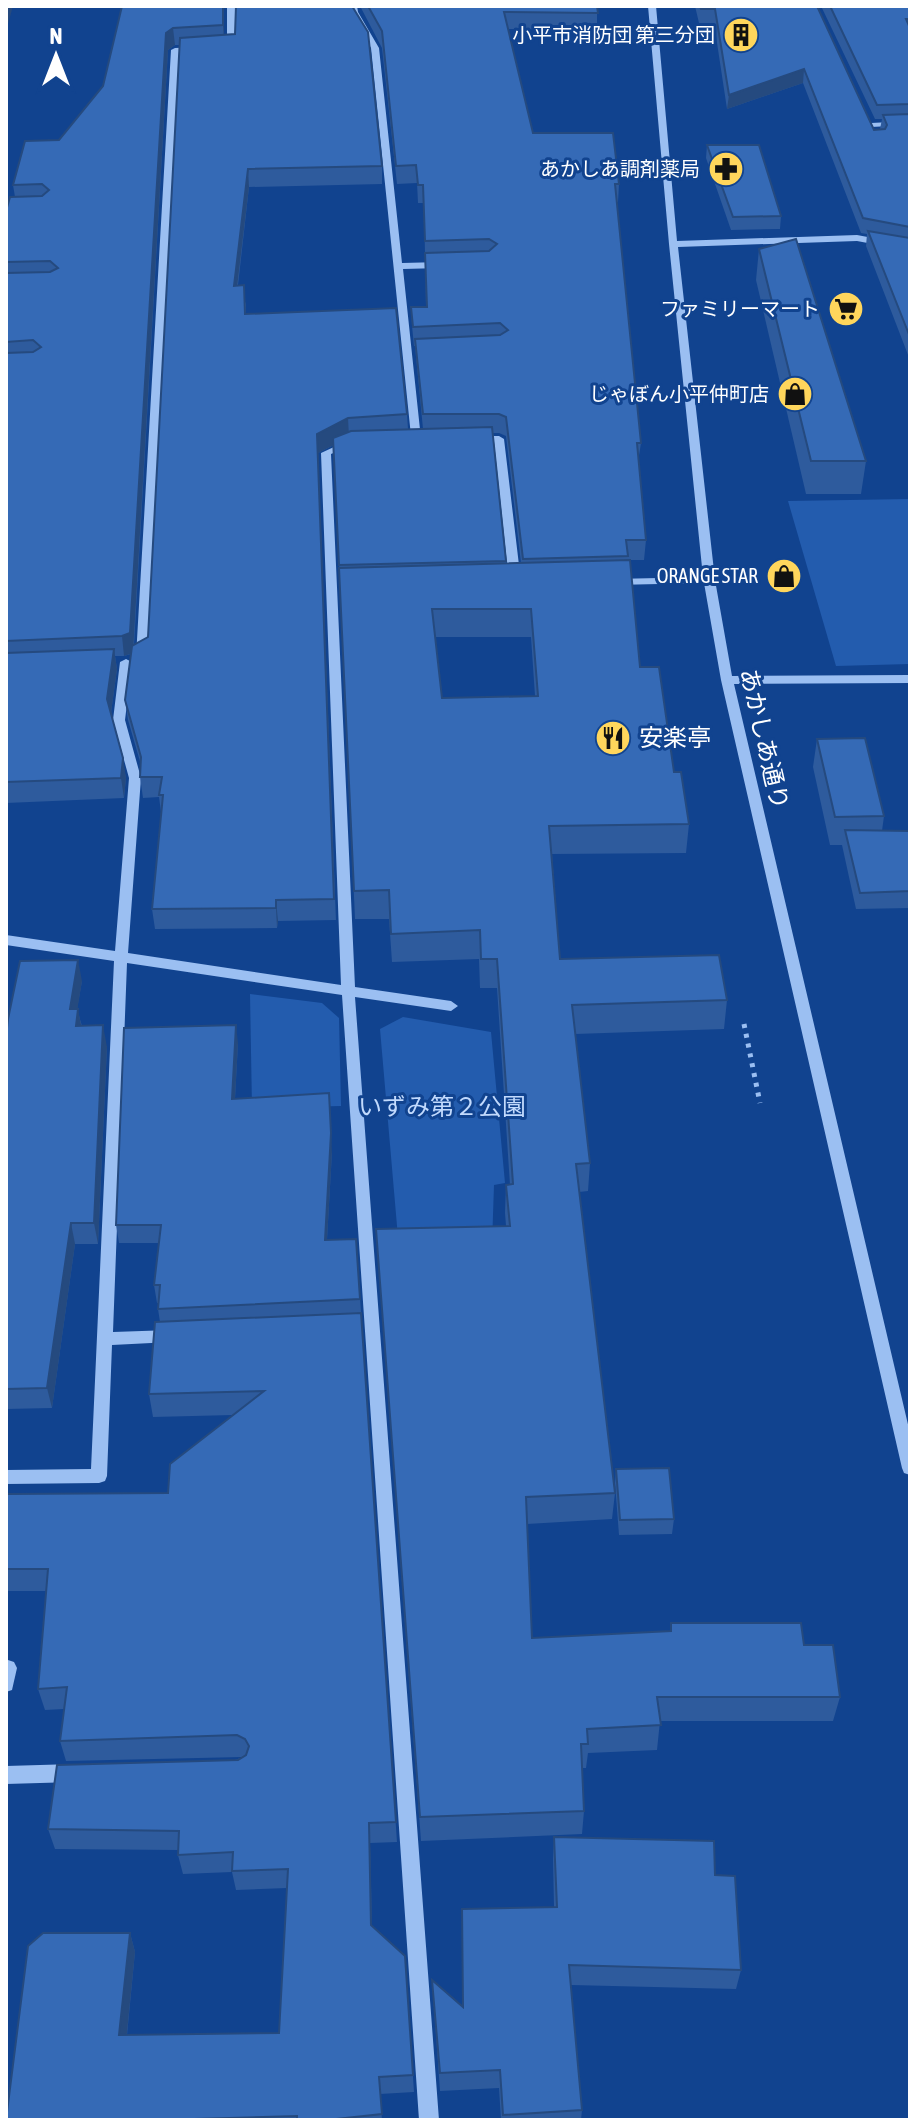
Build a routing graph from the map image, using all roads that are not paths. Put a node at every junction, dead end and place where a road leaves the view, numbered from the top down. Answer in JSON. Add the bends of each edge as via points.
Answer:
{"nodes":[{"id":1,"x":231,"y":6,"type":"edge"},
{"id":2,"x":353,"y":6,"type":"edge"},
{"id":3,"x":652,"y":6,"type":"edge"},
{"id":4,"x":217,"y":48,"type":"edge"},
{"id":5,"x":203,"y":49,"type":"edge"},
{"id":6,"x":865,"y":111,"type":"edge"},
{"id":7,"x":910,"y":123,"type":"edge"},
{"id":8,"x":673,"y":244,"type":"junction"},
{"id":9,"x":910,"y":248,"type":"edge"},
{"id":10,"x":459,"y":264,"type":"edge"},
{"id":11,"x":398,"y":266,"type":"junction"},
{"id":12,"x":422,"y":351,"type":"edge"},
{"id":13,"x":407,"y":352,"type":"junction"},
{"id":14,"x":458,"y":439,"type":"edge"},
{"id":15,"x":389,"y":440,"type":"edge"},
{"id":16,"x":362,"y":442,"type":"edge"},
{"id":17,"x":709,"y":580,"type":"junction"},
{"id":18,"x":603,"y":583,"type":"edge"},
{"id":19,"x":515,"y":585,"type":"junction"},
{"id":20,"x":530,"y":585,"type":"edge"},
{"id":21,"x":500,"y":586,"type":"edge"},
{"id":22,"x":910,"y":679,"type":"edge"},
{"id":23,"x":727,"y":680,"type":"junction"},
{"id":24,"x":6,"y":940,"type":"edge"},
{"id":25,"x":121,"y":957,"type":"junction"},
{"id":26,"x":348,"y":988,"type":"junction"},
{"id":27,"x":451,"y":1006,"type":"dead end"},
{"id":28,"x":183,"y":1335,"type":"edge"},
{"id":29,"x":105,"y":1339,"type":"junction"},
{"id":30,"x":910,"y":1468,"type":"edge"},
{"id":31,"x":6,"y":1477,"type":"edge"},
{"id":32,"x":100,"y":1772,"type":"edge"},
{"id":33,"x":6,"y":1775,"type":"edge"},
{"id":34,"x":429,"y":2120,"type":"edge"}],
"edges":[{"from":1,"to":4,"type":"street","via":[[231,47]]},
{"from":2,"to":11,"type":"street","via":[[375,48]]},
{"from":3,"to":8,"type":"street","name":"あかしあ通り"},
{"from":5,"to":25,"type":"street","via":[[175,50],[142,657],[118,662],[119,720],[135,778]]},
{"from":6,"to":7,"type":"street","via":[[873,129]]},
{"from":8,"to":9,"type":"street","via":[[857,238]]},
{"from":8,"to":17,"type":"street","name":"あかしあ通り"},
{"from":10,"to":11,"type":"street"},
{"from":11,"to":13,"type":"street"},
{"from":12,"to":13,"type":"street"},
{"from":13,"to":15,"type":"street","via":[[423,439]]},
{"from":14,"to":19,"type":"street","via":[[499,439]]},
{"from":16,"to":26,"type":"street","via":[[326,453],[341,590]]},
{"from":17,"to":18,"type":"street"},
{"from":17,"to":23,"type":"street","name":"あかしあ通り"},
{"from":19,"to":20,"type":"street"},
{"from":19,"to":21,"type":"street"},
{"from":22,"to":23,"type":"street"},
{"from":23,"to":30,"type":"street","name":"あかしあ通り"},
{"from":24,"to":25,"type":"street"},
{"from":25,"to":26,"type":"street"},
{"from":25,"to":29,"type":"street"},
{"from":26,"to":27,"type":"street"},
{"from":26,"to":34,"type":"street","via":[[363,1327]]},
{"from":28,"to":29,"type":"street"},
{"from":29,"to":31,"type":"street","via":[[99,1476]]},
{"from":32,"to":33,"type":"street"}]}
